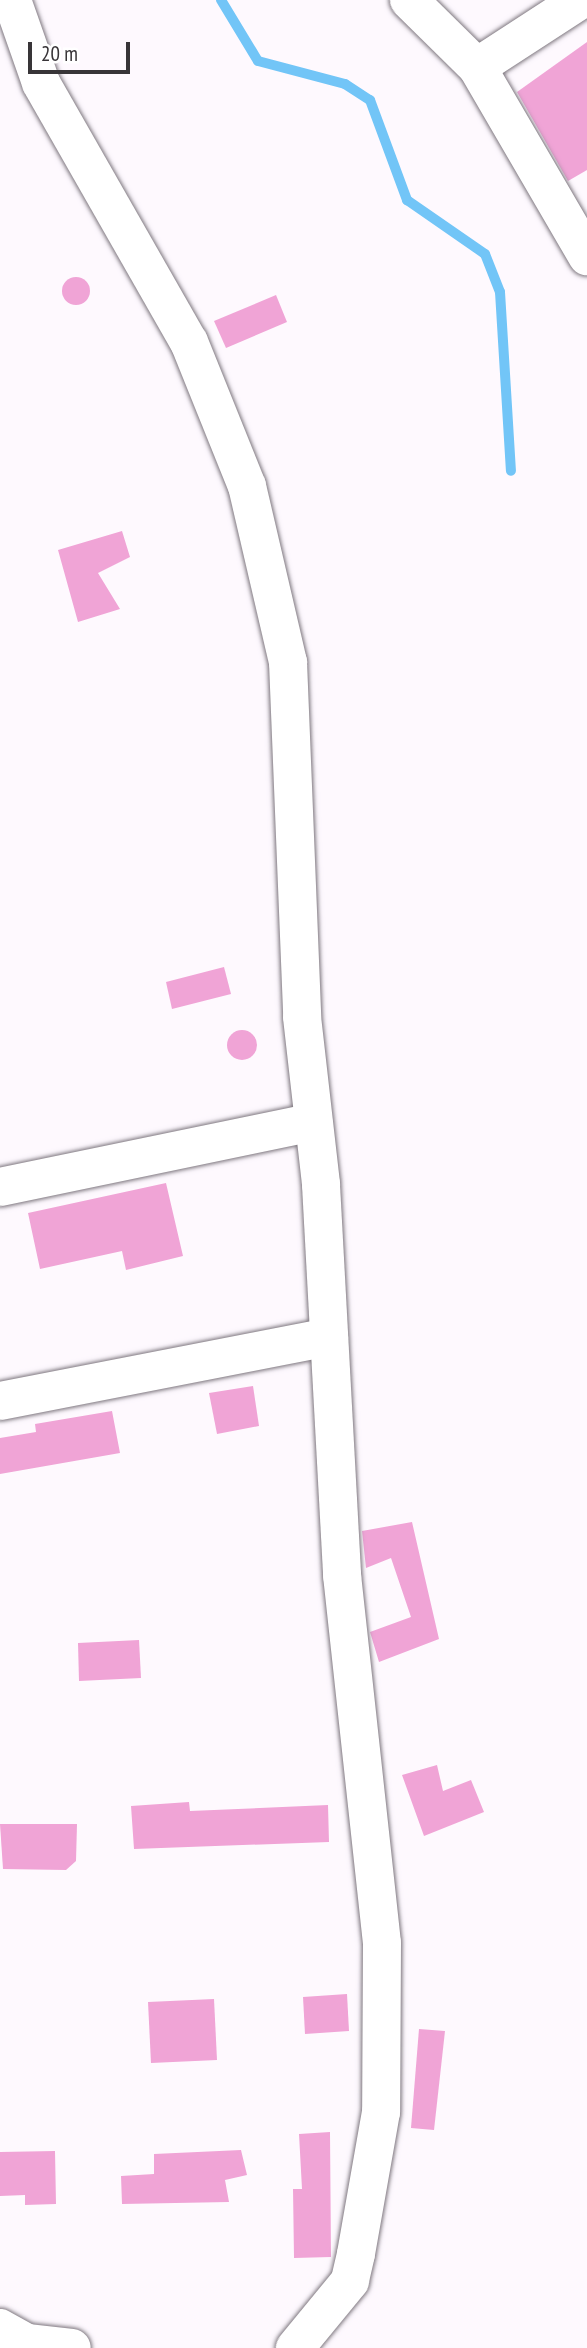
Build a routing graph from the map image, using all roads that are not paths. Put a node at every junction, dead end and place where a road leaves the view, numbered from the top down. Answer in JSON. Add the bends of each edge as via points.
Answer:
{"nodes":[{"id":1,"x":12,"y":0,"type":"edge"},
{"id":2,"x":409,"y":0,"type":"edge"},
{"id":3,"x":580,"y":0,"type":"edge"},
{"id":4,"x":477,"y":66,"type":"junction"},
{"id":5,"x":587,"y":256,"type":"edge"},
{"id":6,"x":313,"y":1122,"type":"junction"},
{"id":7,"x":0,"y":1187,"type":"edge"},
{"id":8,"x":329,"y":1337,"type":"junction"},
{"id":9,"x":0,"y":1401,"type":"edge"},
{"id":10,"x":0,"y":2328,"type":"edge"},
{"id":11,"x":72,"y":2348,"type":"edge"},
{"id":12,"x":296,"y":2348,"type":"edge"}],
"edges":[{"from":1,"to":6,"type":"street","via":[[41,83],[189,342],[247,486],[288,663],[303,1017]]},
{"from":2,"to":4,"type":"street"},
{"from":3,"to":4,"type":"street"},
{"from":4,"to":5,"type":"street"},
{"from":6,"to":7,"type":"street"},
{"from":6,"to":8,"type":"street"},
{"from":8,"to":9,"type":"street"},
{"from":8,"to":12,"type":"street","via":[[342,1575],[382,1943],[381,2112],[350,2281]]},
{"from":10,"to":11,"type":"street","via":[[27,2343]]}]}
